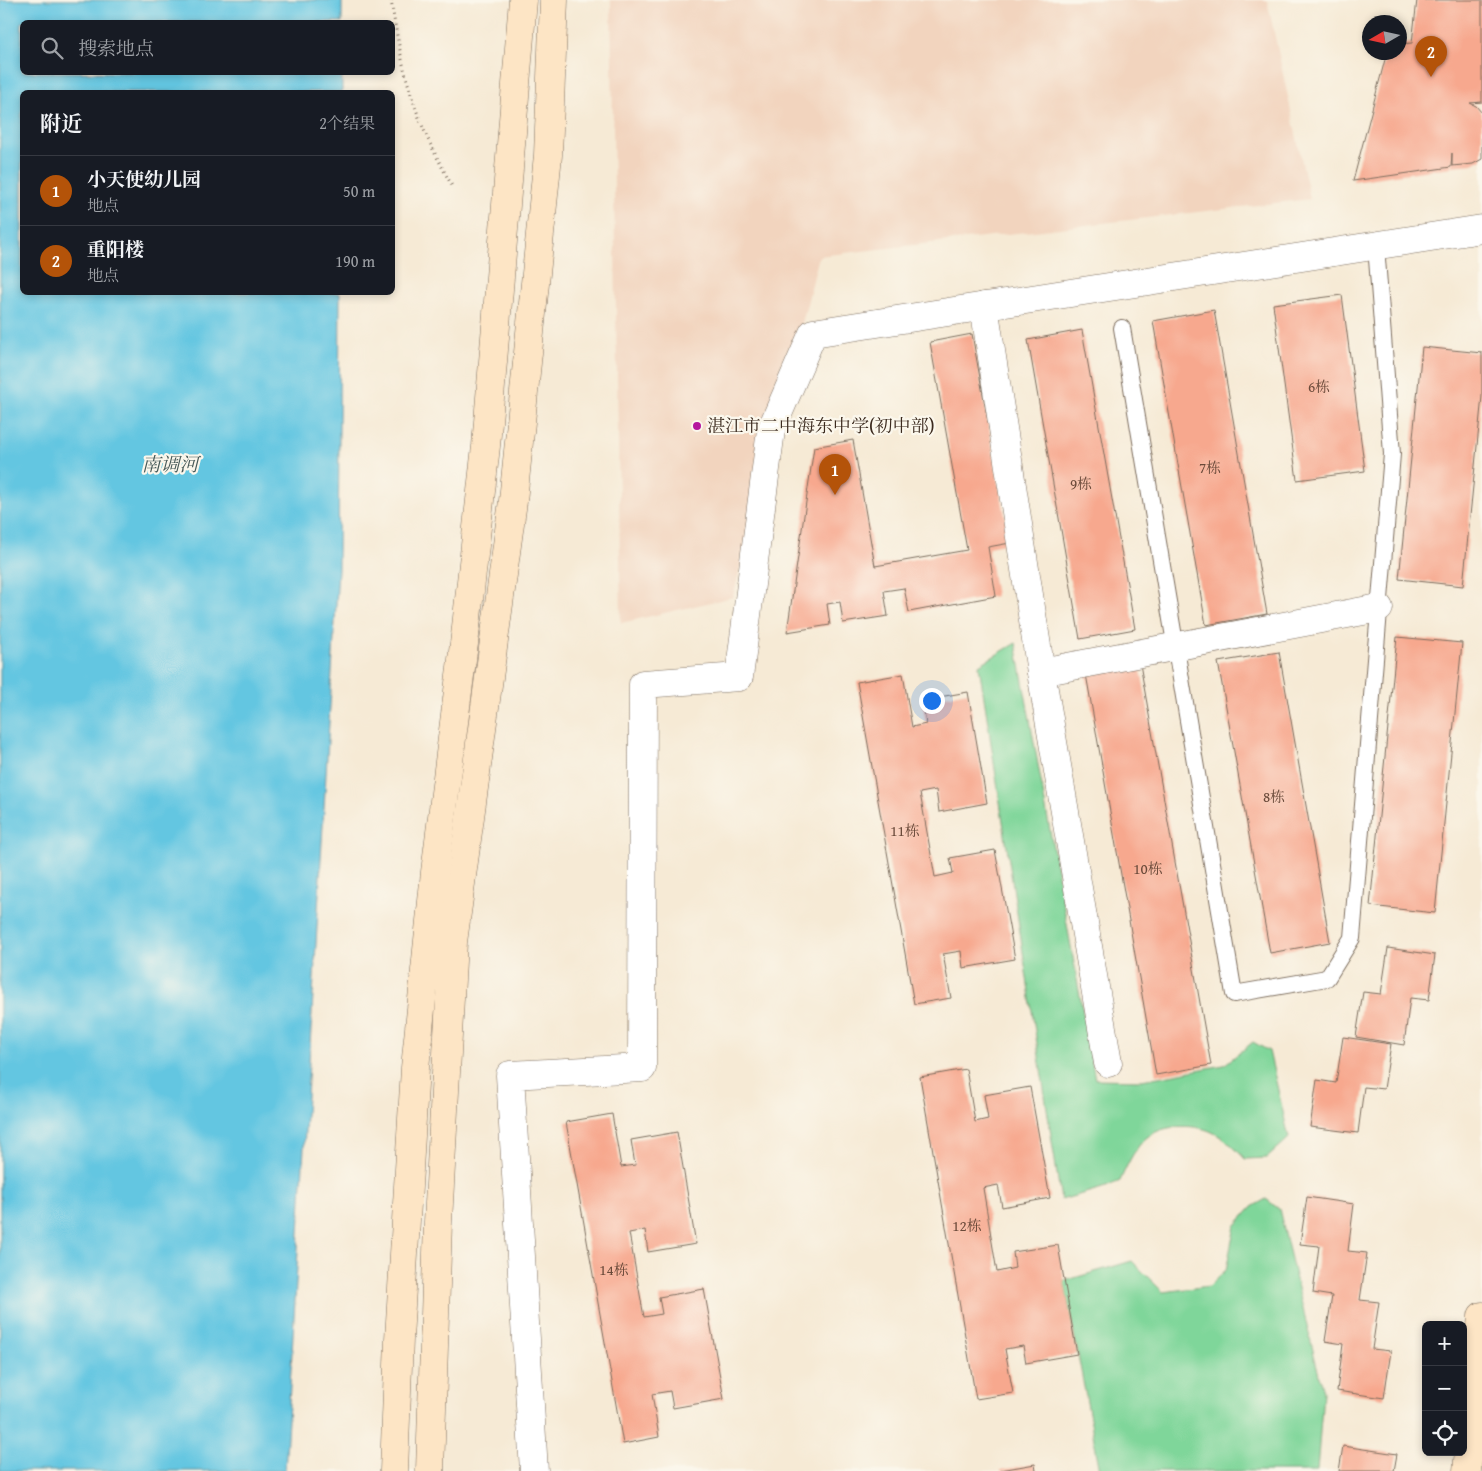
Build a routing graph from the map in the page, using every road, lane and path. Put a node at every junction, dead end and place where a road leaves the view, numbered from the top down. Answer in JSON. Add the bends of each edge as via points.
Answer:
{"nodes":[{"id":1,"x":391,"y":0,"type":"edge"},
{"id":2,"x":523,"y":0,"type":"edge"},
{"id":3,"x":554,"y":0,"type":"edge"},
{"id":4,"x":395,"y":20,"type":"edge"},
{"id":5,"x":395,"y":22,"type":"edge"},
{"id":6,"x":453,"y":188,"type":"dead end"},
{"id":7,"x":1482,"y":229,"type":"edge"},
{"id":8,"x":1376,"y":246,"type":"junction"},
{"id":9,"x":984,"y":306,"type":"junction"},
{"id":10,"x":1122,"y":328,"type":"dead end"},
{"id":11,"x":1379,"y":608,"type":"junction"},
{"id":12,"x":1176,"y":646,"type":"junction"},
{"id":13,"x":1041,"y":672,"type":"junction"},
{"id":14,"x":1108,"y":1063,"type":"dead end"},
{"id":15,"x":1482,"y":1316,"type":"edge"},
{"id":16,"x":394,"y":1471,"type":"edge"},
{"id":17,"x":430,"y":1471,"type":"edge"},
{"id":18,"x":534,"y":1471,"type":"edge"},
{"id":19,"x":1467,"y":1471,"type":"edge"}],
"edges":[{"from":1,"to":4,"type":"path"},
{"from":2,"to":16,"type":"street","via":[[486,446],[415,1068]]},
{"from":3,"to":17,"type":"street","via":[[548,155],[513,501],[453,942],[438,1222]]},
{"from":5,"to":6,"type":"path","via":[[417,112]]},
{"from":7,"to":8,"type":"street"},
{"from":8,"to":9,"type":"street"},
{"from":8,"to":11,"type":"lane","via":[[1392,454]]},
{"from":9,"to":13,"type":"street"},
{"from":9,"to":18,"type":"street","via":[[813,333],[771,430],[739,678],[643,684],[642,1068],[510,1075]]},
{"from":10,"to":12,"type":"lane"},
{"from":11,"to":12,"type":"street"},
{"from":11,"to":12,"type":"lane","via":[[1352,938],[1327,978],[1234,994]]},
{"from":12,"to":13,"type":"street"},
{"from":13,"to":14,"type":"street"},
{"from":15,"to":19,"type":"street"}]}
